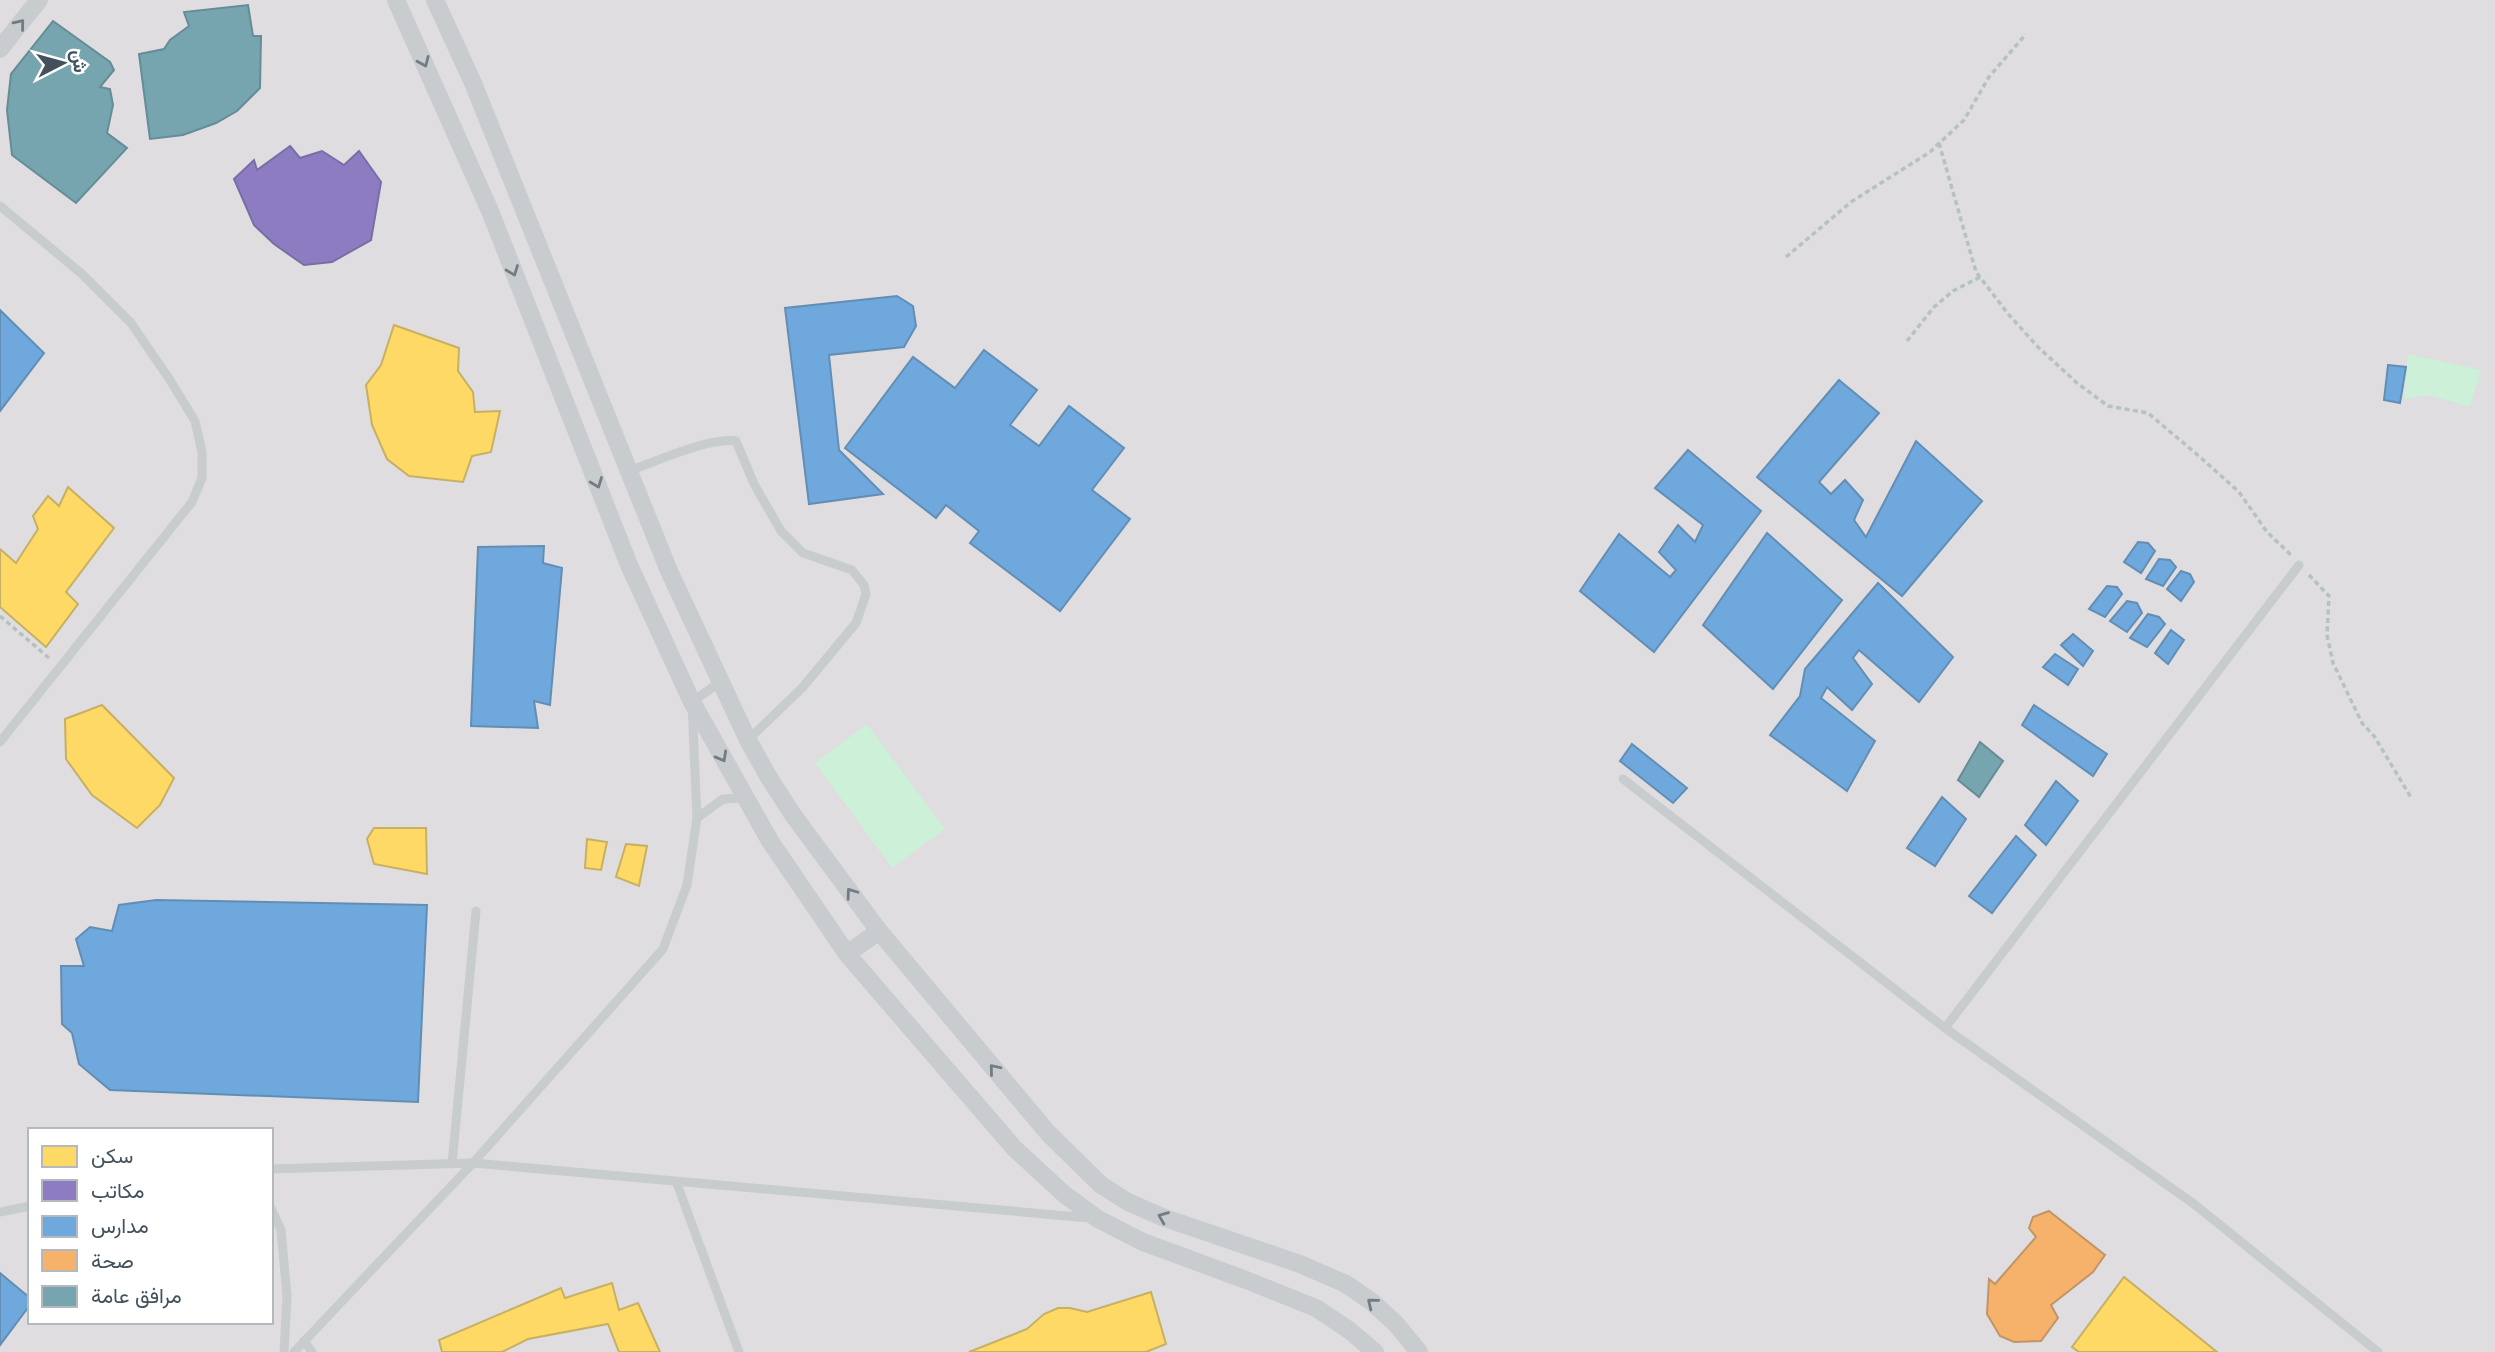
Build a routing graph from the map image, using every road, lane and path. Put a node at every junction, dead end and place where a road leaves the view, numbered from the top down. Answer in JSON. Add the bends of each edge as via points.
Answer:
{"nodes":[{"id":1,"x":39,"y":0,"type":"edge"},
{"id":2,"x":396,"y":0,"type":"edge"},
{"id":3,"x":435,"y":0,"type":"edge"},
{"id":4,"x":2026,"y":34,"type":"dead end"},
{"id":5,"x":0,"y":49,"type":"edge"},
{"id":6,"x":1939,"y":144,"type":"junction"},
{"id":7,"x":0,"y":206,"type":"edge"},
{"id":8,"x":1786,"y":257,"type":"dead end"},
{"id":9,"x":1980,"y":277,"type":"junction"},
{"id":10,"x":1907,"y":341,"type":"dead end"},
{"id":11,"x":629,"y":471,"type":"junction"},
{"id":12,"x":2300,"y":565,"type":"junction"},
{"id":13,"x":0,"y":616,"type":"edge"},
{"id":14,"x":60,"y":667,"type":"junction"},
{"id":15,"x":720,"y":682,"type":"junction"},
{"id":16,"x":692,"y":702,"type":"junction"},
{"id":17,"x":748,"y":740,"type":"junction"},
{"id":18,"x":0,"y":741,"type":"edge"},
{"id":19,"x":1623,"y":779,"type":"dead end"},
{"id":20,"x":744,"y":798,"type":"junction"},
{"id":21,"x":2412,"y":799,"type":"dead end"},
{"id":22,"x":697,"y":818,"type":"junction"},
{"id":23,"x":476,"y":911,"type":"dead end"},
{"id":24,"x":879,"y":931,"type":"junction"},
{"id":25,"x":847,"y":954,"type":"junction"},
{"id":26,"x":1945,"y":1028,"type":"junction"},
{"id":27,"x":473,"y":1163,"type":"junction"},
{"id":28,"x":452,"y":1164,"type":"junction"},
{"id":29,"x":273,"y":1169,"type":"edge"},
{"id":30,"x":676,"y":1181,"type":"junction"},
{"id":31,"x":28,"y":1206,"type":"edge"},
{"id":32,"x":0,"y":1212,"type":"edge"},
{"id":33,"x":273,"y":1212,"type":"edge"},
{"id":34,"x":1098,"y":1219,"type":"junction"},
{"id":35,"x":304,"y":1341,"type":"junction"},
{"id":36,"x":284,"y":1352,"type":"edge"},
{"id":37,"x":294,"y":1352,"type":"edge"},
{"id":38,"x":312,"y":1352,"type":"edge"},
{"id":39,"x":739,"y":1352,"type":"edge"},
{"id":40,"x":1375,"y":1352,"type":"edge"},
{"id":41,"x":1419,"y":1352,"type":"edge"},
{"id":42,"x":2378,"y":1352,"type":"edge"}],
"edges":[{"from":5,"to":1,"type":"street","one_way":true},
{"from":2,"to":16,"type":"street","one_way":true,"via":[[490,211],[629,565]]},
{"from":3,"to":11,"type":"street","via":[[473,83]]},
{"from":4,"to":6,"type":"path","via":[[1989,76],[1964,120]]},
{"from":6,"to":8,"type":"path","via":[[1851,202]]},
{"from":6,"to":9,"type":"path","via":[[1968,250]]},
{"from":7,"to":14,"type":"lane","via":[[82,274],[131,323],[195,421],[202,452],[202,478],[192,502]]},
{"from":9,"to":10,"type":"path","via":[[1953,291]]},
{"from":9,"to":12,"type":"path","via":[[2038,347],[2077,383],[2108,406],[2148,413],[2239,492],[2267,532]]},
{"from":11,"to":15,"type":"street"},
{"from":11,"to":17,"type":"lane","via":[[705,444],[737,441],[754,484],[781,531],[803,552],[852,570],[864,585],[866,594],[856,623],[802,688]]},
{"from":12,"to":21,"type":"path","via":[[2329,596],[2327,635],[2333,663],[2362,723]]},
{"from":12,"to":26,"type":"lane"},
{"from":13,"to":14,"type":"path"},
{"from":14,"to":18,"type":"lane"},
{"from":15,"to":16,"type":"lane"},
{"from":15,"to":17,"type":"street"},
{"from":16,"to":20,"type":"street","one_way":true},
{"from":16,"to":22,"type":"lane"},
{"from":24,"to":17,"type":"street","one_way":true,"via":[[793,815]]},
{"from":19,"to":26,"type":"lane"},
{"from":20,"to":22,"type":"lane","via":[[723,799]]},
{"from":20,"to":25,"type":"street"},
{"from":22,"to":27,"type":"lane","via":[[687,884],[663,949]]},
{"from":23,"to":28,"type":"lane"},
{"from":24,"to":25,"type":"street"},
{"from":41,"to":24,"type":"street","one_way":true,"via":[[1380,1309],[1346,1284],[1275,1254],[1162,1217],[1101,1185],[1041,1125]]},
{"from":25,"to":34,"type":"street","via":[[1014,1148]]},
{"from":26,"to":42,"type":"lane","via":[[2194,1204]]},
{"from":27,"to":28,"type":"lane"},
{"from":27,"to":30,"type":"lane"},
{"from":27,"to":35,"type":"lane"},
{"from":28,"to":29,"type":"lane"},
{"from":30,"to":34,"type":"lane"},
{"from":30,"to":39,"type":"lane"},
{"from":31,"to":32,"type":"lane"},
{"from":33,"to":36,"type":"lane","via":[[283,1243],[287,1296]]},
{"from":34,"to":40,"type":"street","via":[[1143,1242],[1316,1308]]},
{"from":35,"to":37,"type":"lane"},
{"from":35,"to":38,"type":"lane"}]}
